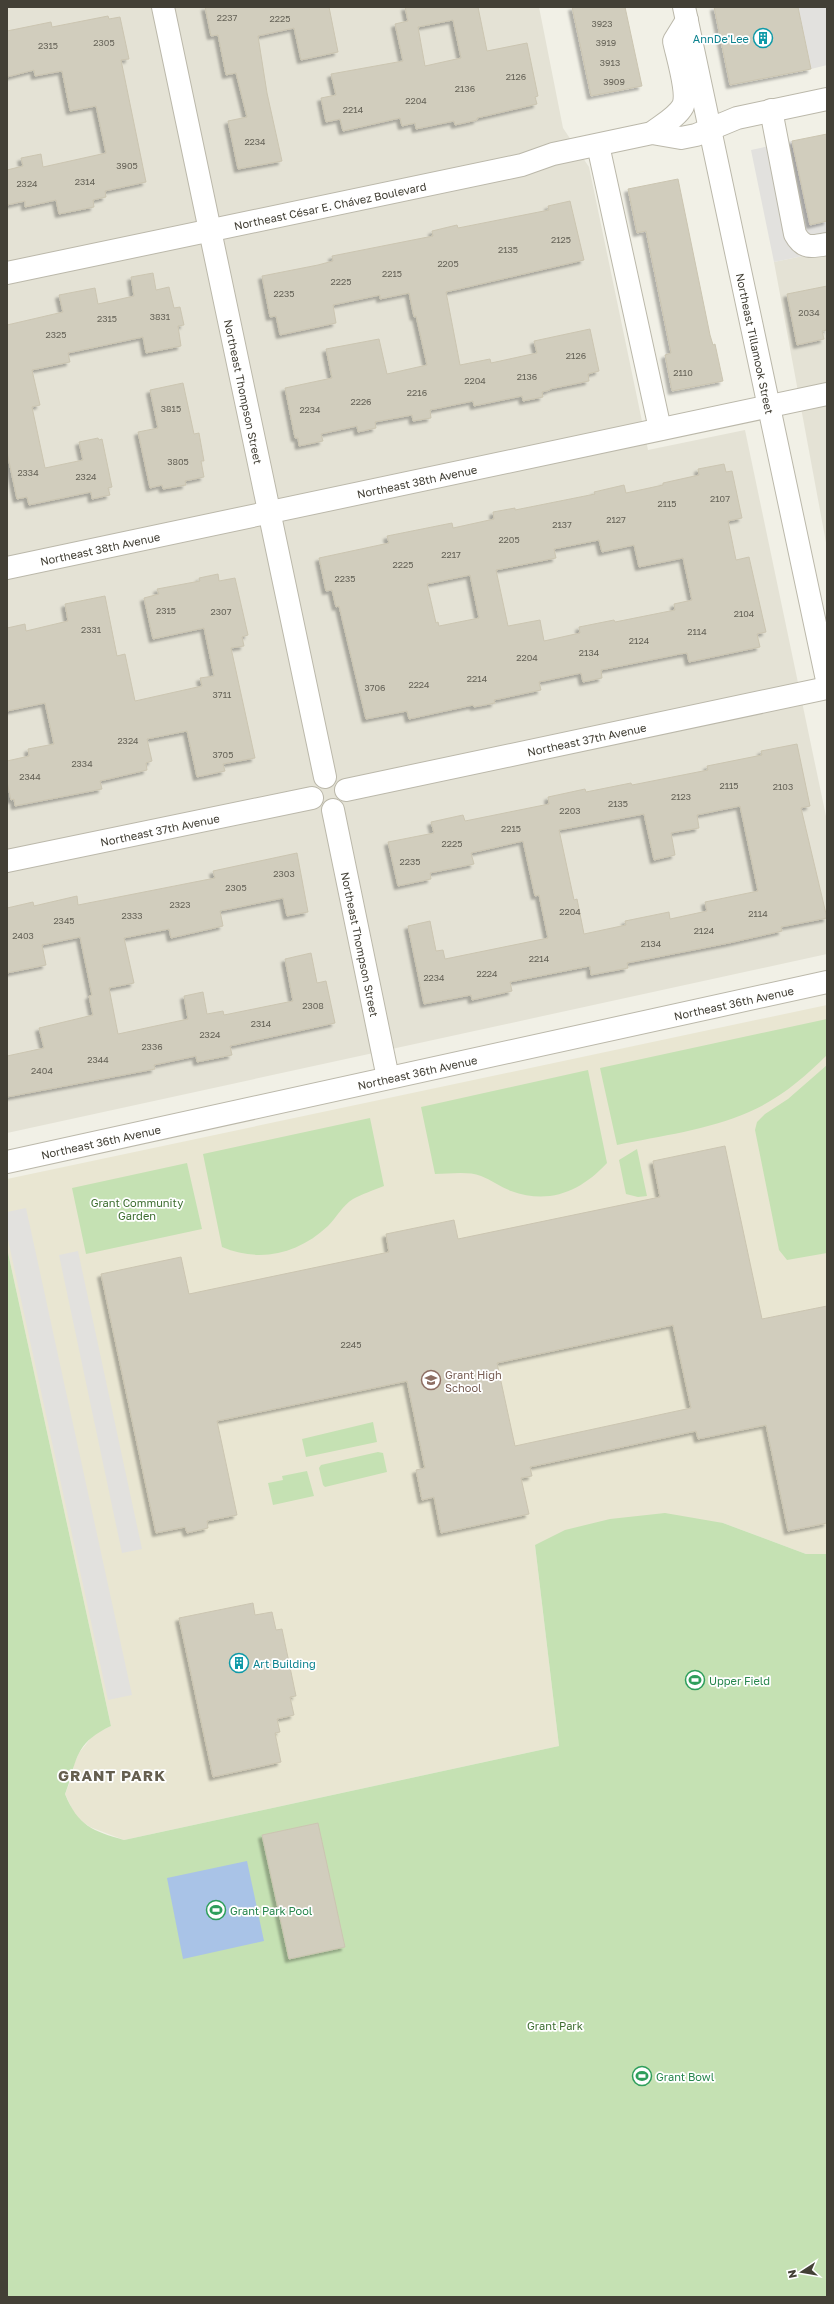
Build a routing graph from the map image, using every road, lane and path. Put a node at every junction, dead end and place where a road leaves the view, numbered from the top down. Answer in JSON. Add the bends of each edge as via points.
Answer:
{"nodes":[{"id":1,"x":163,"y":7,"type":"edge"},
{"id":2,"x":686,"y":14,"type":"edge"},
{"id":3,"x":827,"y":99,"type":"edge"},
{"id":4,"x":771,"y":110,"type":"junction"},
{"id":5,"x":710,"y":129,"type":"junction"},
{"id":6,"x":652,"y":133,"type":"junction"},
{"id":7,"x":598,"y":145,"type":"junction"},
{"id":8,"x":210,"y":230,"type":"junction"},
{"id":9,"x":827,"y":244,"type":"edge"},
{"id":10,"x":7,"y":273,"type":"edge"},
{"id":11,"x":827,"y":394,"type":"edge"},
{"id":12,"x":770,"y":406,"type":"junction"},
{"id":13,"x":660,"y":429,"type":"junction"},
{"id":14,"x":270,"y":512,"type":"junction"},
{"id":15,"x":7,"y":568,"type":"edge"},
{"id":16,"x":827,"y":680,"type":"edge"},
{"id":17,"x":827,"y":688,"type":"edge"},
{"id":18,"x":325,"y":777,"type":"junction"},
{"id":19,"x":346,"y":790,"type":"junction"},
{"id":20,"x":312,"y":798,"type":"junction"},
{"id":21,"x":333,"y":810,"type":"junction"},
{"id":22,"x":7,"y":861,"type":"edge"},
{"id":23,"x":827,"y":982,"type":"edge"},
{"id":24,"x":388,"y":1078,"type":"junction"},
{"id":25,"x":7,"y":1162,"type":"edge"}],
"edges":[{"from":1,"to":8,"type":"street","name":"Northeast Thompson Street"},
{"from":2,"to":5,"type":"street","name":"Northeast Tillamook Street"},
{"from":2,"to":6,"type":"street","name":"Northeast César E. Chávez Boulevard","via":[[674,41],[685,96],[683,106]]},
{"from":3,"to":4,"type":"street","name":"Northeast César E. Chávez Boulevard"},
{"from":4,"to":5,"type":"street","name":"Northeast César E. Chávez Boulevard","via":[[737,118]]},
{"from":4,"to":9,"type":"street","via":[[795,234],[800,242],[810,247]]},
{"from":5,"to":6,"type":"street","name":"Northeast César E. Chávez Boulevard","via":[[681,138]]},
{"from":5,"to":12,"type":"street","name":"Northeast Tillamook Street"},
{"from":6,"to":7,"type":"street","name":"Northeast César E. Chávez Boulevard"},
{"from":7,"to":8,"type":"street","name":"Northeast César E. Chávez Boulevard","via":[[552,154],[522,165]]},
{"from":7,"to":13,"type":"street"},
{"from":8,"to":10,"type":"street","name":"Northeast César E. Chávez Boulevard"},
{"from":8,"to":14,"type":"street","name":"Northeast Thompson Street"},
{"from":11,"to":12,"type":"street","name":"Northeast 38th Avenue"},
{"from":12,"to":13,"type":"street","name":"Northeast 38th Avenue"},
{"from":12,"to":16,"type":"street","name":"Northeast Tillamook Street"},
{"from":13,"to":14,"type":"street","name":"Northeast 38th Avenue"},
{"from":14,"to":15,"type":"street","name":"Northeast 38th Avenue"},
{"from":14,"to":18,"type":"street","name":"Northeast Thompson Street"},
{"from":17,"to":19,"type":"street","name":"Northeast 37th Avenue"},
{"from":18,"to":19,"type":"street","via":[[339,780]]},
{"from":18,"to":20,"type":"street","via":[[316,782]]},
{"from":19,"to":21,"type":"street","via":[[344,801]]},
{"from":20,"to":21,"type":"street","via":[[318,807]]},
{"from":20,"to":22,"type":"street","name":"Northeast 37th Avenue"},
{"from":21,"to":24,"type":"street","name":"Northeast Thompson Street"},
{"from":23,"to":24,"type":"street","name":"Northeast 36th Avenue"},
{"from":24,"to":25,"type":"street","name":"Northeast 36th Avenue"}]}
